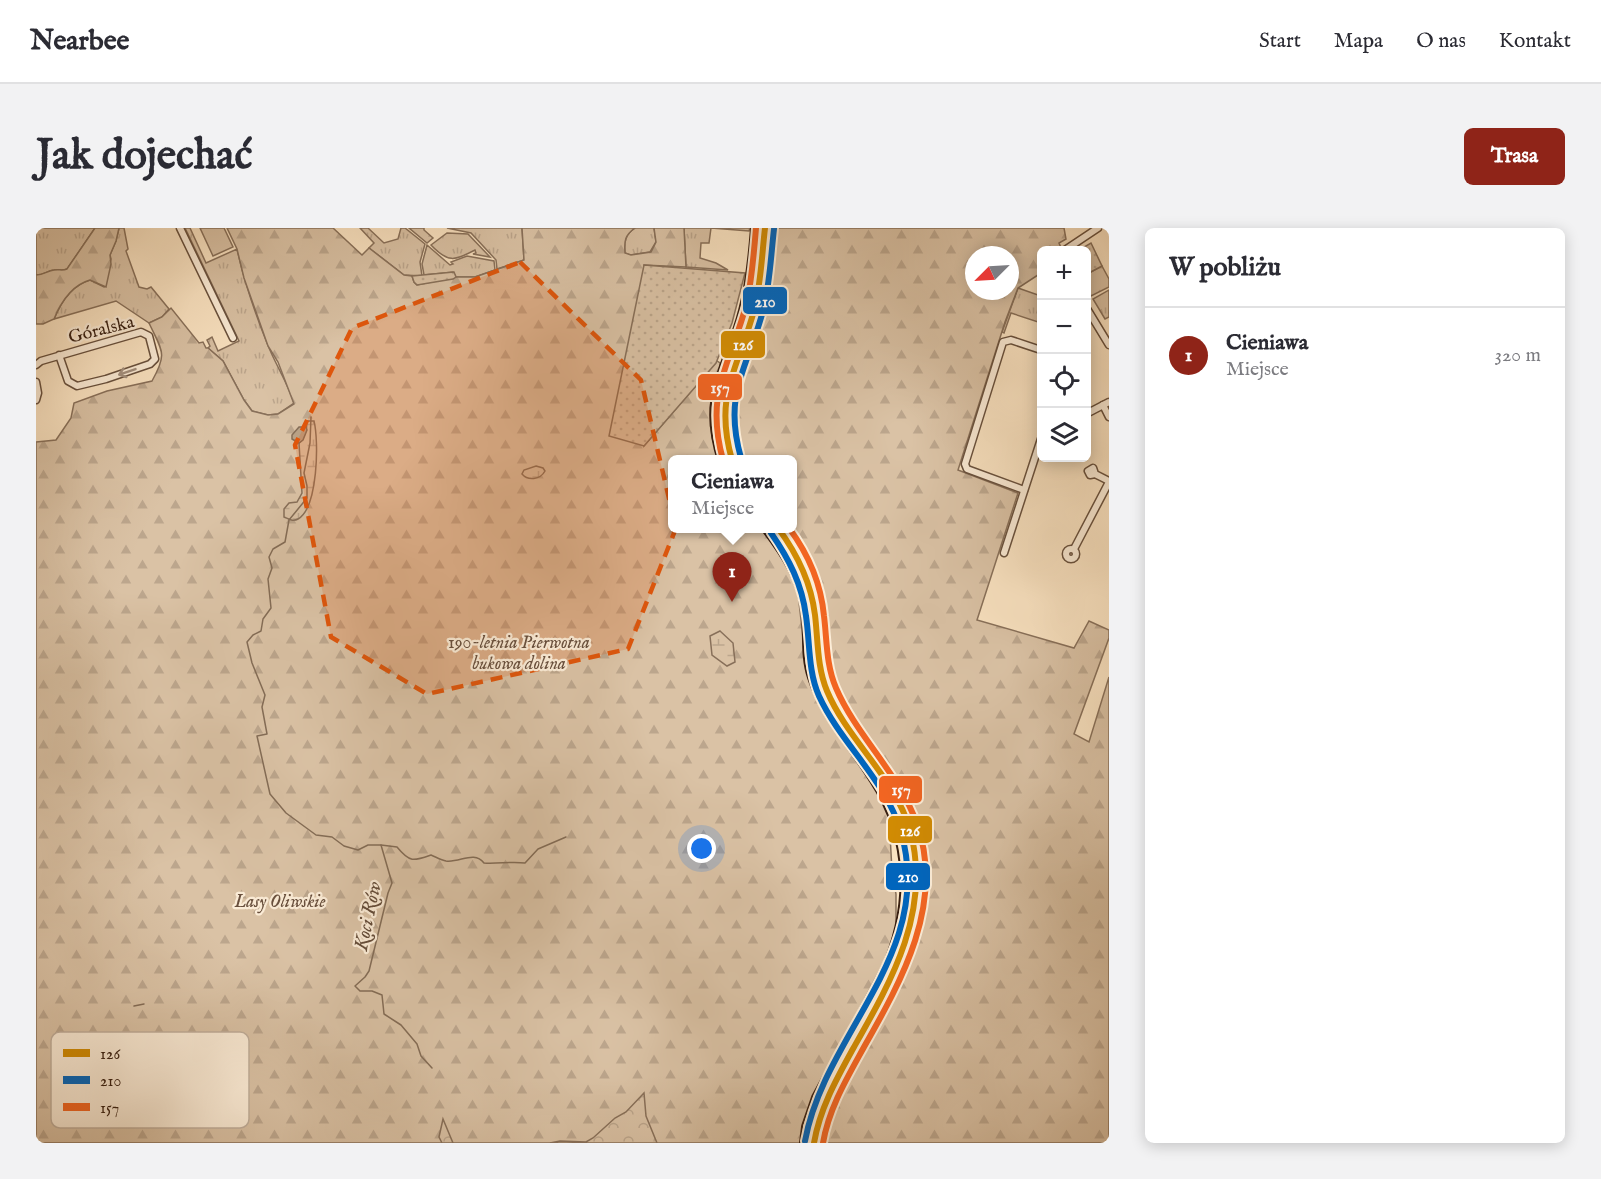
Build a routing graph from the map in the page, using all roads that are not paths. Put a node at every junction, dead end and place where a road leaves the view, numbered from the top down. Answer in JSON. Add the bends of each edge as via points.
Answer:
{"nodes":[{"id":1,"x":180,"y":228,"type":"edge"},
{"id":2,"x":757,"y":228,"type":"edge"},
{"id":3,"x":765,"y":228,"type":"edge"},
{"id":4,"x":1098,"y":228,"type":"edge"},
{"id":5,"x":1071,"y":246,"type":"edge"},
{"id":6,"x":1091,"y":315,"type":"edge"},
{"id":7,"x":233,"y":338,"type":"dead end"},
{"id":8,"x":1109,"y":345,"type":"edge"},
{"id":9,"x":1037,"y":350,"type":"edge"},
{"id":10,"x":58,"y":355,"type":"junction"},
{"id":11,"x":36,"y":365,"type":"edge"},
{"id":12,"x":36,"y":382,"type":"edge"},
{"id":13,"x":36,"y":400,"type":"edge"},
{"id":14,"x":1106,"y":404,"type":"edge"},
{"id":15,"x":1091,"y":412,"type":"edge"},
{"id":16,"x":1109,"y":417,"type":"edge"},
{"id":17,"x":1037,"y":451,"type":"edge"},
{"id":18,"x":723,"y":455,"type":"edge"},
{"id":19,"x":731,"y":455,"type":"edge"},
{"id":20,"x":1095,"y":474,"type":"dead end"},
{"id":21,"x":1109,"y":482,"type":"edge"},
{"id":22,"x":1024,"y":490,"type":"junction"},
{"id":23,"x":771,"y":533,"type":"edge"},
{"id":24,"x":781,"y":533,"type":"edge"},
{"id":25,"x":1074,"y":549,"type":"dead end"},
{"id":26,"x":1004,"y":553,"type":"dead end"},
{"id":27,"x":806,"y":1143,"type":"edge"},
{"id":28,"x":814,"y":1143,"type":"edge"}],
"edges":[{"from":1,"to":7,"type":"street"},
{"from":2,"to":18,"type":"main road","via":[[746,311],[716,404],[717,435]]},
{"from":3,"to":19,"type":"main road","via":[[753,314],[724,398],[724,423]]},
{"from":4,"to":5,"type":"street"},
{"from":6,"to":8,"type":"street"},
{"from":9,"to":22,"type":"street","via":[[1011,340],[1003,342],[965,464],[967,469]]},
{"from":10,"to":10,"type":"street","name":"Góralska","one_way":true,"via":[[141,332],[146,333],[155,355],[152,363],[77,386],[70,383]]},
{"from":10,"to":11,"type":"street","name":"Góralska"},
{"from":12,"to":13,"type":"street"},
{"from":14,"to":15,"type":"street"},
{"from":14,"to":16,"type":"street"},
{"from":17,"to":22,"type":"street"},
{"from":20,"to":21,"type":"street"},
{"from":21,"to":25,"type":"street"},
{"from":22,"to":26,"type":"street"},
{"from":23,"to":27,"type":"main road","via":[[800,581],[807,607],[813,674],[820,694],[886,796],[900,832],[907,875],[904,918],[894,954],[818,1098]]},
{"from":24,"to":28,"type":"main road","via":[[802,566],[811,591],[825,686],[903,810],[914,849],[918,884],[914,921],[902,957],[824,1103]]}]}
